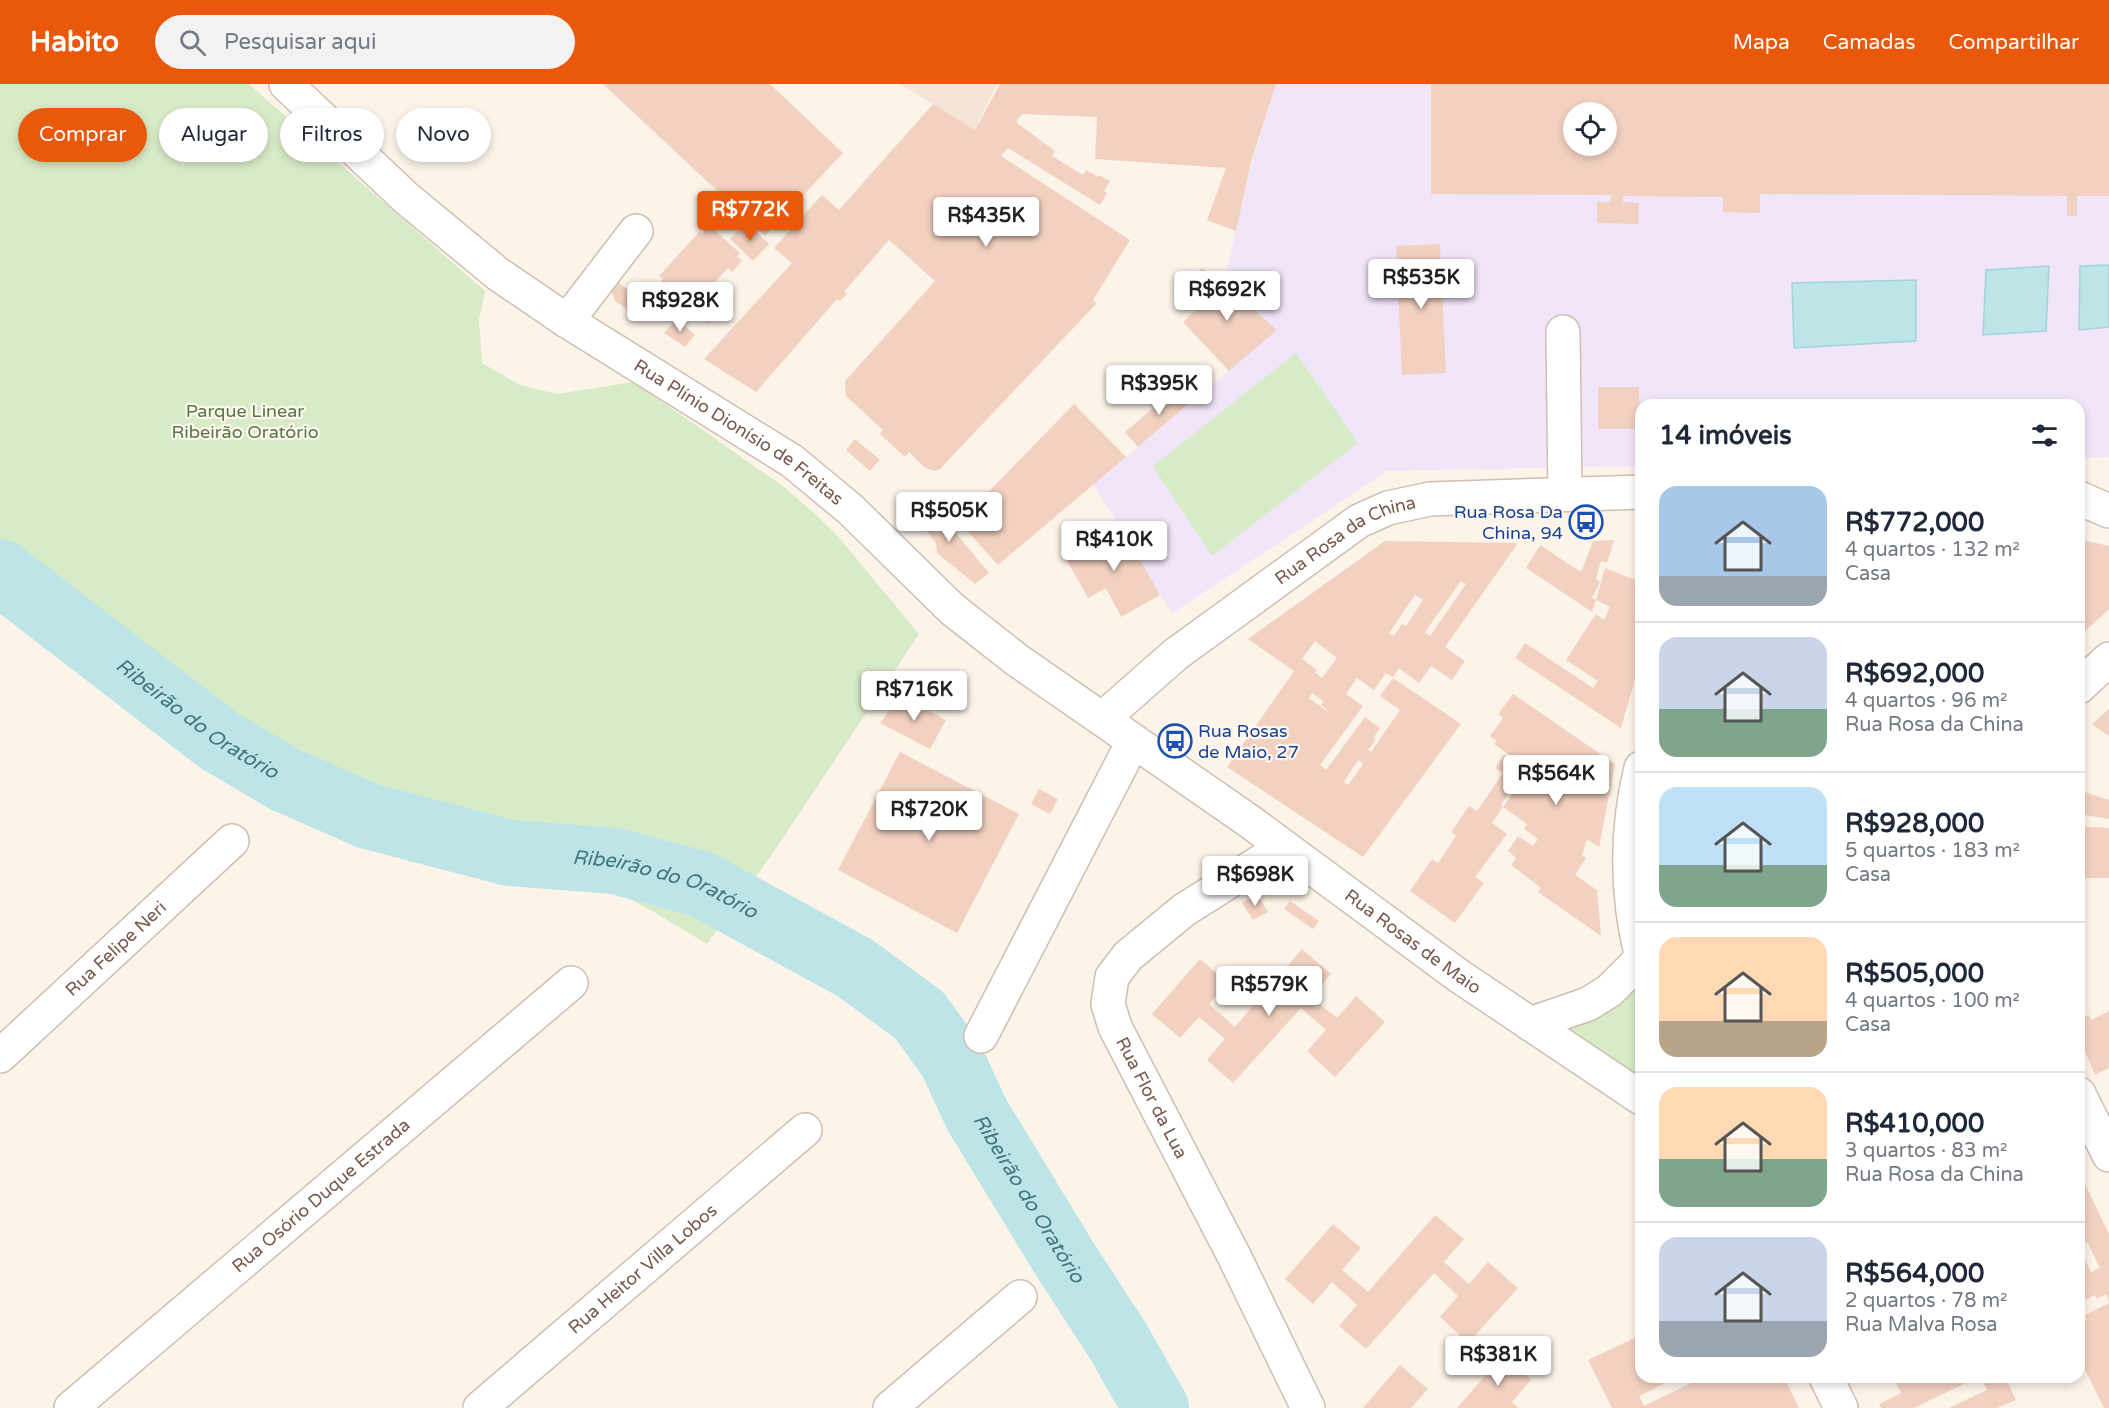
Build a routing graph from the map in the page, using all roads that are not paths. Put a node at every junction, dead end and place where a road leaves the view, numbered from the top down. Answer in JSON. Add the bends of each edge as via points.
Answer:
{"nodes":[{"id":1,"x":286,"y":84,"type":"edge"},
{"id":2,"x":636,"y":231,"type":"dead end"},
{"id":3,"x":567,"y":321,"type":"junction"},
{"id":4,"x":1563,"y":332,"type":"dead end"},
{"id":5,"x":1635,"y":492,"type":"edge"},
{"id":6,"x":2109,"y":492,"type":"edge"},
{"id":7,"x":1565,"y":494,"type":"junction"},
{"id":8,"x":2085,"y":495,"type":"edge"},
{"id":9,"x":2085,"y":499,"type":"edge"},
{"id":10,"x":2109,"y":511,"type":"edge"},
{"id":11,"x":2109,"y":659,"type":"edge"},
{"id":12,"x":2085,"y":681,"type":"edge"},
{"id":13,"x":1102,"y":719,"type":"junction"},
{"id":14,"x":1133,"y":742,"type":"junction"},
{"id":15,"x":1635,"y":793,"type":"edge"},
{"id":16,"x":232,"y":841,"type":"dead end"},
{"id":17,"x":1284,"y":847,"type":"junction"},
{"id":18,"x":1635,"y":930,"type":"edge"},
{"id":19,"x":1635,"y":965,"type":"edge"},
{"id":20,"x":571,"y":983,"type":"dead end"},
{"id":21,"x":1530,"y":1024,"type":"junction"},
{"id":22,"x":981,"y":1036,"type":"dead end"},
{"id":23,"x":0,"y":1056,"type":"edge"},
{"id":24,"x":1635,"y":1094,"type":"edge"},
{"id":25,"x":2085,"y":1107,"type":"edge"},
{"id":26,"x":805,"y":1130,"type":"dead end"},
{"id":27,"x":2109,"y":1155,"type":"edge"},
{"id":28,"x":1020,"y":1297,"type":"dead end"},
{"id":29,"x":1829,"y":1383,"type":"edge"},
{"id":30,"x":71,"y":1408,"type":"edge"},
{"id":31,"x":480,"y":1408,"type":"edge"},
{"id":32,"x":890,"y":1408,"type":"edge"},
{"id":33,"x":1308,"y":1408,"type":"edge"},
{"id":34,"x":1841,"y":1408,"type":"edge"}],
"edges":[{"from":1,"to":3,"type":"street","name":"Rua Plínio Dionísio de Freitas","via":[[405,197],[498,274]]},
{"from":2,"to":3,"type":"street"},
{"from":3,"to":13,"type":"street","name":"Rua Plínio Dionísio de Freitas","via":[[792,461],[850,509],[952,609]]},
{"from":4,"to":7,"type":"street"},
{"from":5,"to":7,"type":"street","name":"Rua Rosa da China"},
{"from":6,"to":8,"type":"street"},
{"from":7,"to":13,"type":"street","name":"Rua Rosa da China","via":[[1430,499],[1388,508],[1359,521],[1176,654]]},
{"from":9,"to":10,"type":"street"},
{"from":11,"to":12,"type":"street"},
{"from":13,"to":14,"type":"street","name":"Rua Rosas de Maio"},
{"from":14,"to":17,"type":"street","name":"Rua Rosas de Maio"},
{"from":14,"to":22,"type":"street"},
{"from":15,"to":18,"type":"street","via":[[1629,862]]},
{"from":16,"to":23,"type":"street","name":"Rua Felipe Neri"},
{"from":17,"to":21,"type":"street","name":"Rua Rosas de Maio"},
{"from":17,"to":33,"type":"street","name":"Rua Flor da Lua","via":[[1184,910],[1128,956],[1112,977],[1108,1004],[1115,1027]]},
{"from":19,"to":21,"type":"street","via":[[1610,991],[1588,1004]]},
{"from":20,"to":30,"type":"street","name":"Rua Osório Duque Estrada"},
{"from":21,"to":24,"type":"street","name":"Rua Rosas de Maio"},
{"from":25,"to":27,"type":"street"},
{"from":26,"to":31,"type":"street","name":"Rua Heitor Villa Lobos"},
{"from":28,"to":32,"type":"street"},
{"from":29,"to":34,"type":"street"}]}
